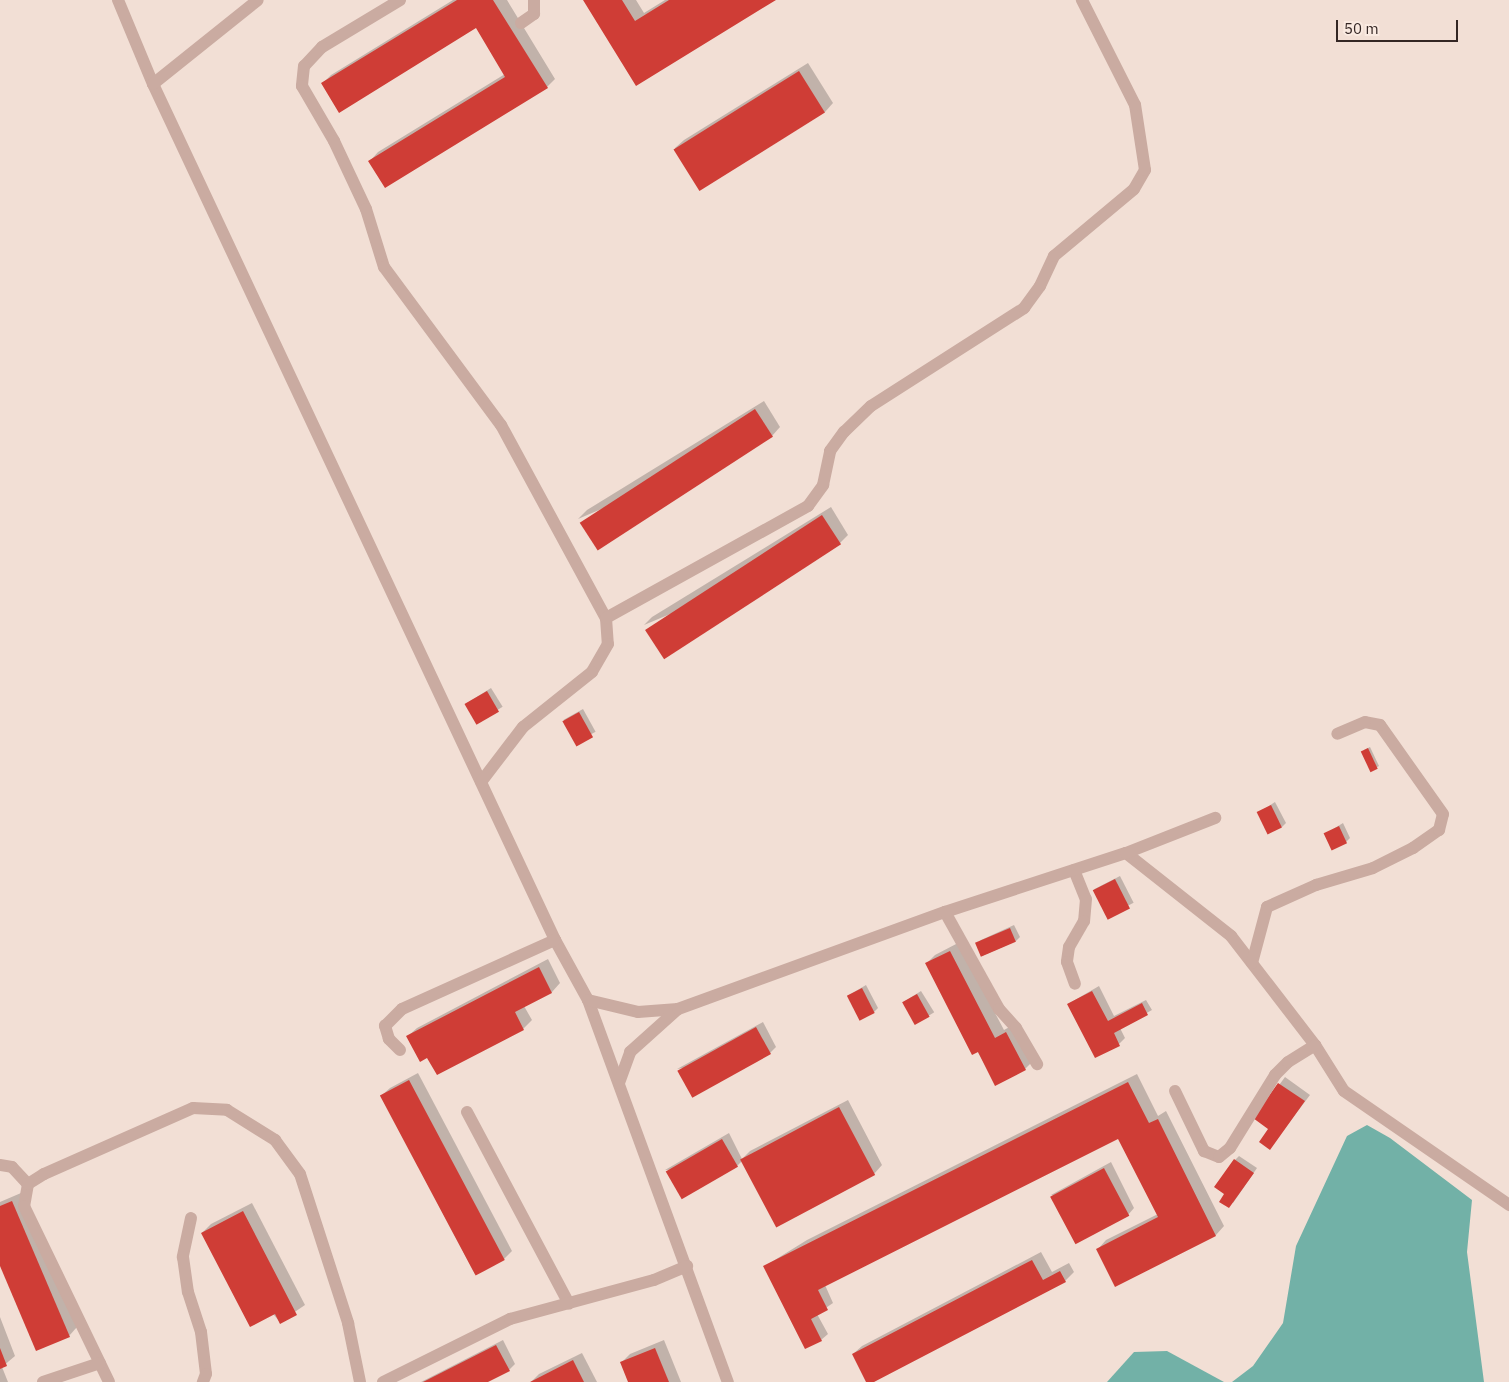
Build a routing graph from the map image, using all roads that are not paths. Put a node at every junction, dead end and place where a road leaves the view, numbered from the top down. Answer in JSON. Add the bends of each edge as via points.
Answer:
{"nodes":[{"id":1,"x":118,"y":0,"type":"edge"},
{"id":2,"x":258,"y":0,"type":"edge"},
{"id":3,"x":400,"y":0,"type":"edge"},
{"id":4,"x":534,"y":0,"type":"edge"},
{"id":5,"x":1082,"y":0,"type":"edge"},
{"id":6,"x":521,"y":23,"type":"dead end"},
{"id":7,"x":152,"y":84,"type":"junction"},
{"id":8,"x":606,"y":618,"type":"junction"},
{"id":9,"x":1337,"y":734,"type":"dead end"},
{"id":10,"x":481,"y":782,"type":"junction"},
{"id":11,"x":1215,"y":818,"type":"dead end"},
{"id":12,"x":1126,"y":853,"type":"junction"},
{"id":13,"x":1074,"y":870,"type":"junction"},
{"id":14,"x":946,"y":912,"type":"junction"},
{"id":15,"x":555,"y":940,"type":"junction"},
{"id":16,"x":1252,"y":963,"type":"junction"},
{"id":17,"x":1075,"y":984,"type":"dead end"},
{"id":18,"x":588,"y":1000,"type":"junction"},
{"id":19,"x":678,"y":1009,"type":"junction"},
{"id":20,"x":1315,"y":1045,"type":"junction"},
{"id":21,"x":400,"y":1050,"type":"dead end"},
{"id":22,"x":1037,"y":1064,"type":"dead end"},
{"id":23,"x":619,"y":1083,"type":"junction"},
{"id":24,"x":1175,"y":1091,"type":"dead end"},
{"id":25,"x":467,"y":1112,"type":"dead end"},
{"id":26,"x":0,"y":1165,"type":"edge"},
{"id":27,"x":28,"y":1184,"type":"junction"},
{"id":28,"x":1509,"y":1205,"type":"edge"},
{"id":29,"x":191,"y":1218,"type":"dead end"},
{"id":30,"x":687,"y":1266,"type":"junction"},
{"id":31,"x":569,"y":1304,"type":"junction"},
{"id":32,"x":100,"y":1363,"type":"junction"},
{"id":33,"x":44,"y":1382,"type":"edge"},
{"id":34,"x":109,"y":1382,"type":"edge"},
{"id":35,"x":203,"y":1382,"type":"edge"},
{"id":36,"x":360,"y":1382,"type":"edge"},
{"id":37,"x":383,"y":1382,"type":"edge"},
{"id":38,"x":728,"y":1382,"type":"edge"}],
"edges":[{"from":1,"to":7,"type":"street"},
{"from":2,"to":7,"type":"street"},
{"from":3,"to":8,"type":"street","via":[[322,47],[304,66],[302,86],[334,141],[366,209],[384,267],[501,425]]},
{"from":4,"to":6,"type":"street","via":[[534,14]]},
{"from":5,"to":8,"type":"street","via":[[1135,105],[1144,170],[1134,189],[1054,256],[1040,286],[1024,308],[871,406],[844,432],[830,451],[823,485],[808,506]]},
{"from":7,"to":10,"type":"street"},
{"from":8,"to":10,"type":"street","via":[[608,644],[592,672],[523,728]]},
{"from":9,"to":16,"type":"street","via":[[1365,722],[1380,725],[1442,814],[1439,830],[1413,848],[1373,868],[1316,885],[1267,907]]},
{"from":10,"to":15,"type":"street"},
{"from":11,"to":12,"type":"street"},
{"from":12,"to":13,"type":"street"},
{"from":12,"to":16,"type":"street","via":[[1224,930]]},
{"from":13,"to":14,"type":"street"},
{"from":13,"to":17,"type":"street","via":[[1086,899],[1084,921],[1069,947],[1067,962]]},
{"from":14,"to":19,"type":"street"},
{"from":14,"to":22,"type":"street","via":[[999,1009],[1020,1034]]},
{"from":15,"to":18,"type":"street"},
{"from":15,"to":21,"type":"street","via":[[402,1009],[385,1026],[389,1039]]},
{"from":16,"to":20,"type":"street"},
{"from":18,"to":19,"type":"street","via":[[638,1012]]},
{"from":18,"to":23,"type":"street"},
{"from":19,"to":23,"type":"street","via":[[630,1052]]},
{"from":20,"to":24,"type":"street","via":[[1288,1062],[1275,1075],[1230,1148],[1219,1157],[1204,1151]]},
{"from":20,"to":28,"type":"street","via":[[1344,1090]]},
{"from":23,"to":30,"type":"street"},
{"from":25,"to":31,"type":"street"},
{"from":26,"to":27,"type":"street","via":[[12,1167]]},
{"from":27,"to":32,"type":"street","via":[[24,1206]]},
{"from":27,"to":36,"type":"street","via":[[193,1108],[226,1110],[275,1140],[300,1174],[348,1323]]},
{"from":29,"to":35,"type":"street","via":[[184,1257],[188,1292],[201,1332],[206,1374]]},
{"from":30,"to":31,"type":"street","via":[[654,1280]]},
{"from":30,"to":38,"type":"street"},
{"from":31,"to":37,"type":"street","via":[[510,1319]]},
{"from":32,"to":33,"type":"street"},
{"from":32,"to":34,"type":"street"}]}
